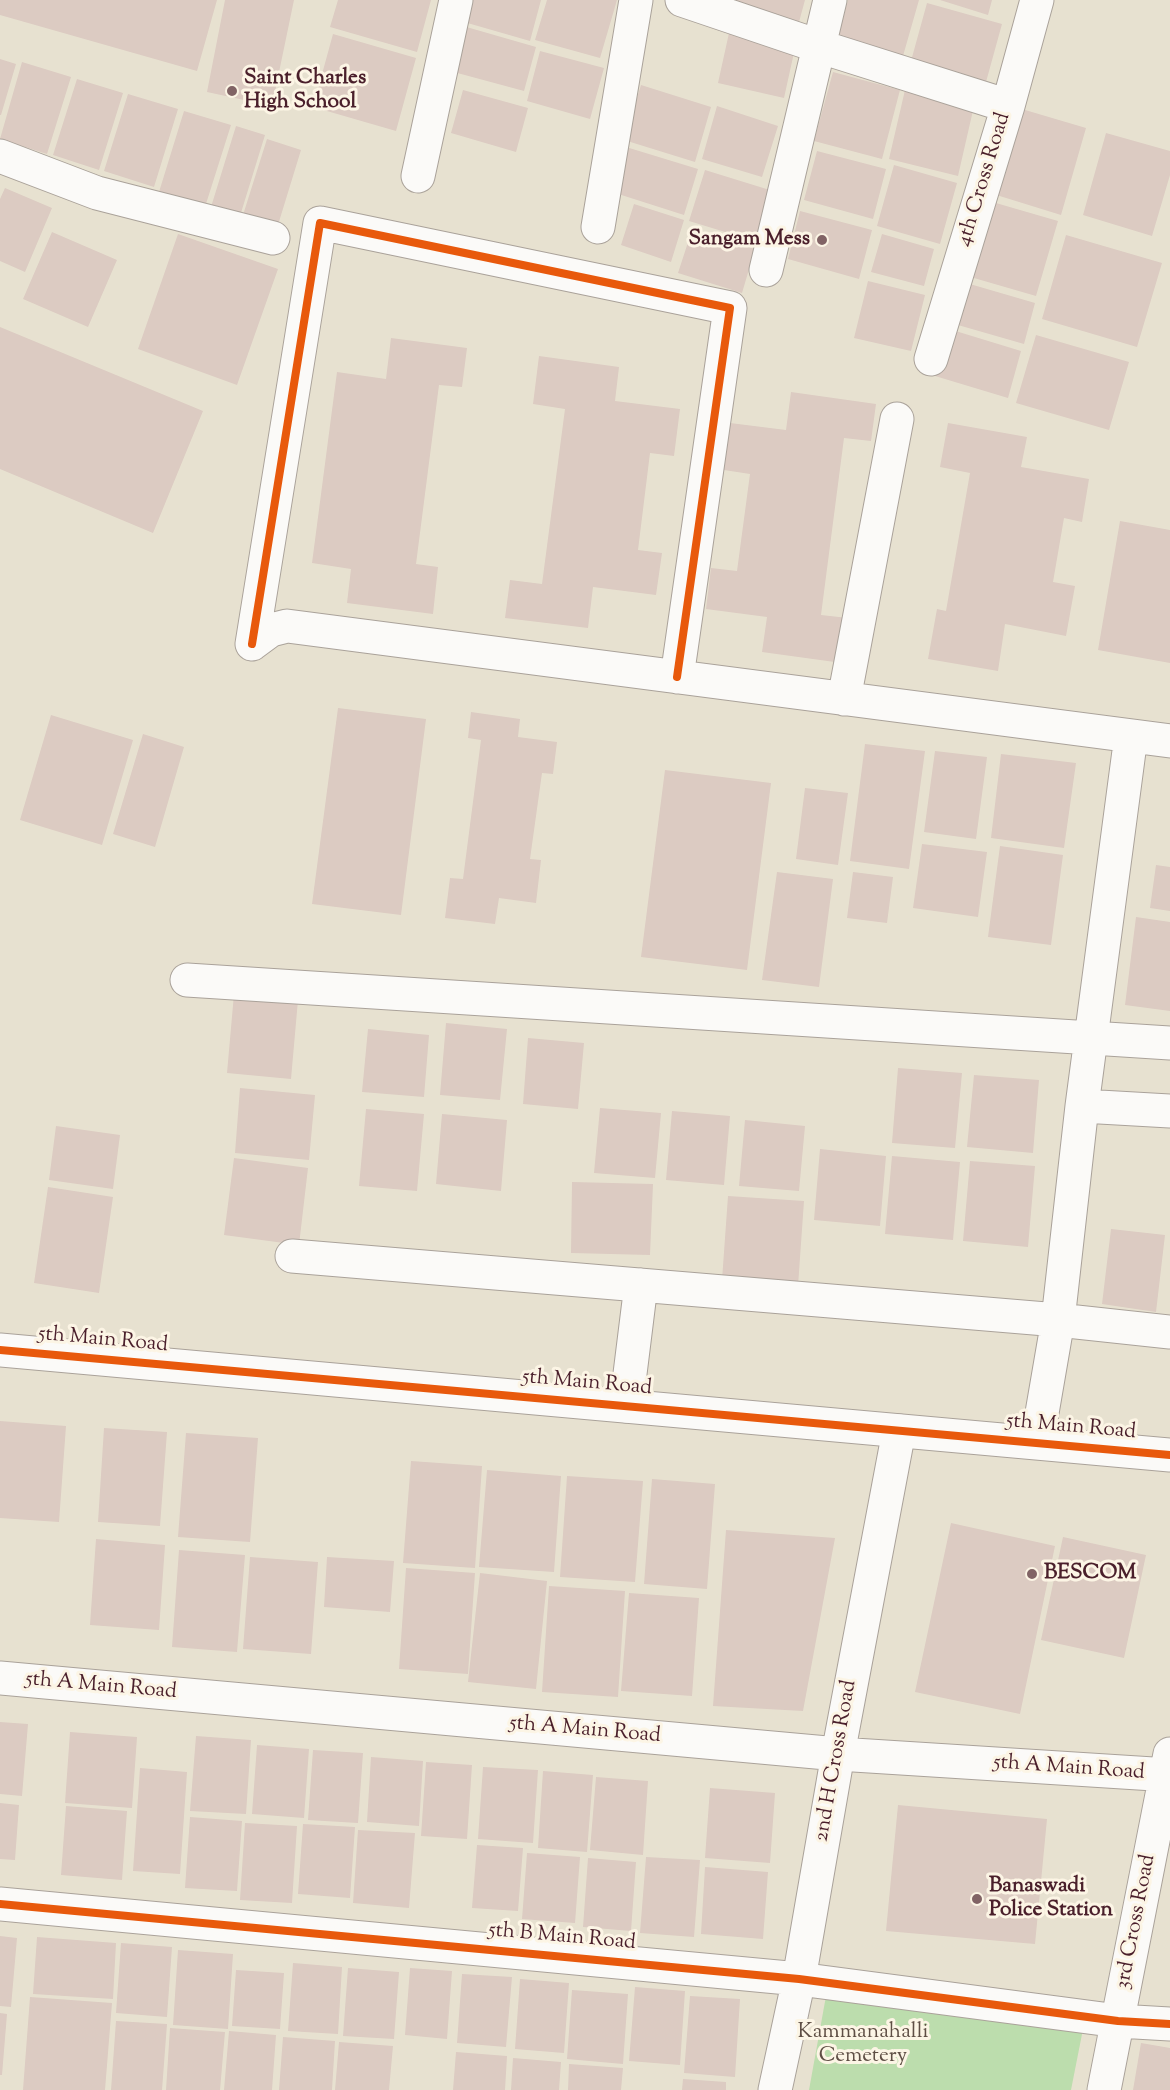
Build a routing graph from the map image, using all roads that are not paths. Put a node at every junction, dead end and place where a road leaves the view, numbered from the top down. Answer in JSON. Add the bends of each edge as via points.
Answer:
{"nodes":[{"id":1,"x":456,"y":0,"type":"edge"},
{"id":2,"x":636,"y":0,"type":"edge"},
{"id":3,"x":682,"y":0,"type":"edge"},
{"id":4,"x":830,"y":0,"type":"edge"},
{"id":5,"x":1037,"y":0,"type":"edge"},
{"id":6,"x":818,"y":46,"type":"junction"},
{"id":7,"x":1008,"y":106,"type":"junction"},
{"id":8,"x":0,"y":156,"type":"edge"},
{"id":9,"x":418,"y":176,"type":"dead end"},
{"id":10,"x":598,"y":227,"type":"dead end"},
{"id":11,"x":273,"y":238,"type":"dead end"},
{"id":12,"x":766,"y":270,"type":"dead end"},
{"id":13,"x":931,"y":359,"type":"dead end"},
{"id":14,"x":897,"y":419,"type":"dead end"},
{"id":15,"x":677,"y":677,"type":"junction"},
{"id":16,"x":844,"y":699,"type":"junction"},
{"id":17,"x":1131,"y":736,"type":"junction"},
{"id":18,"x":1170,"y":741,"type":"edge"},
{"id":19,"x":187,"y":980,"type":"dead end"},
{"id":20,"x":1091,"y":1037,"type":"junction"},
{"id":21,"x":1170,"y":1042,"type":"edge"},
{"id":22,"x":1082,"y":1106,"type":"junction"},
{"id":23,"x":1170,"y":1111,"type":"edge"},
{"id":24,"x":292,"y":1256,"type":"dead end"},
{"id":25,"x":641,"y":1286,"type":"junction"},
{"id":26,"x":1058,"y":1320,"type":"junction"},
{"id":27,"x":1170,"y":1332,"type":"edge"},
{"id":28,"x":0,"y":1350,"type":"edge"},
{"id":29,"x":626,"y":1406,"type":"junction"},
{"id":30,"x":899,"y":1431,"type":"junction"},
{"id":31,"x":1037,"y":1442,"type":"junction"},
{"id":32,"x":1170,"y":1455,"type":"edge"},
{"id":33,"x":0,"y":1678,"type":"edge"},
{"id":34,"x":838,"y":1754,"type":"junction"},
{"id":35,"x":1169,"y":1768,"type":"edge"},
{"id":36,"x":0,"y":1904,"type":"edge"},
{"id":37,"x":799,"y":1978,"type":"junction"},
{"id":38,"x":1118,"y":2021,"type":"junction"},
{"id":39,"x":1170,"y":2024,"type":"edge"},
{"id":40,"x":775,"y":2090,"type":"edge"},
{"id":41,"x":1104,"y":2090,"type":"edge"}],
"edges":[{"from":1,"to":9,"type":"street"},
{"from":2,"to":10,"type":"street"},
{"from":3,"to":6,"type":"street"},
{"from":4,"to":6,"type":"street"},
{"from":5,"to":7,"type":"street","name":"4th Cross Road"},
{"from":6,"to":7,"type":"street"},
{"from":6,"to":12,"type":"street"},
{"from":7,"to":13,"type":"street","name":"4th Cross Road"},
{"from":8,"to":11,"type":"street","via":[[97,193]]},
{"from":14,"to":16,"type":"street"},
{"from":15,"to":15,"type":"street","via":[[287,626],[271,630],[252,644],[320,223],[730,308]]},
{"from":15,"to":16,"type":"street"},
{"from":16,"to":17,"type":"street"},
{"from":17,"to":18,"type":"street"},
{"from":17,"to":20,"type":"street"},
{"from":19,"to":20,"type":"street"},
{"from":20,"to":21,"type":"street"},
{"from":20,"to":22,"type":"street"},
{"from":22,"to":23,"type":"street"},
{"from":22,"to":26,"type":"street"},
{"from":24,"to":25,"type":"street"},
{"from":25,"to":26,"type":"street"},
{"from":25,"to":29,"type":"street"},
{"from":26,"to":27,"type":"street"},
{"from":26,"to":31,"type":"street"},
{"from":28,"to":29,"type":"street","name":"5th Main Road"},
{"from":29,"to":30,"type":"street","name":"5th Main Road"},
{"from":30,"to":31,"type":"street","name":"5th Main Road"},
{"from":30,"to":34,"type":"street","name":"2nd H Cross Road"},
{"from":31,"to":32,"type":"street","name":"5th Main Road"},
{"from":33,"to":34,"type":"street","name":"5th A Main Road"},
{"from":34,"to":35,"type":"street","name":"5th A Main Road"},
{"from":34,"to":37,"type":"street","name":"2nd H Cross Road"},
{"from":35,"to":38,"type":"street","name":"3rd Cross Road"},
{"from":36,"to":37,"type":"street","name":"5th B Main Road"},
{"from":37,"to":38,"type":"street","name":"5th B Main Road"},
{"from":37,"to":40,"type":"street","name":"2nd H Cross Road"},
{"from":38,"to":39,"type":"street","name":"5th B Main Road"},
{"from":38,"to":41,"type":"street","name":"3rd Cross Road"}]}
